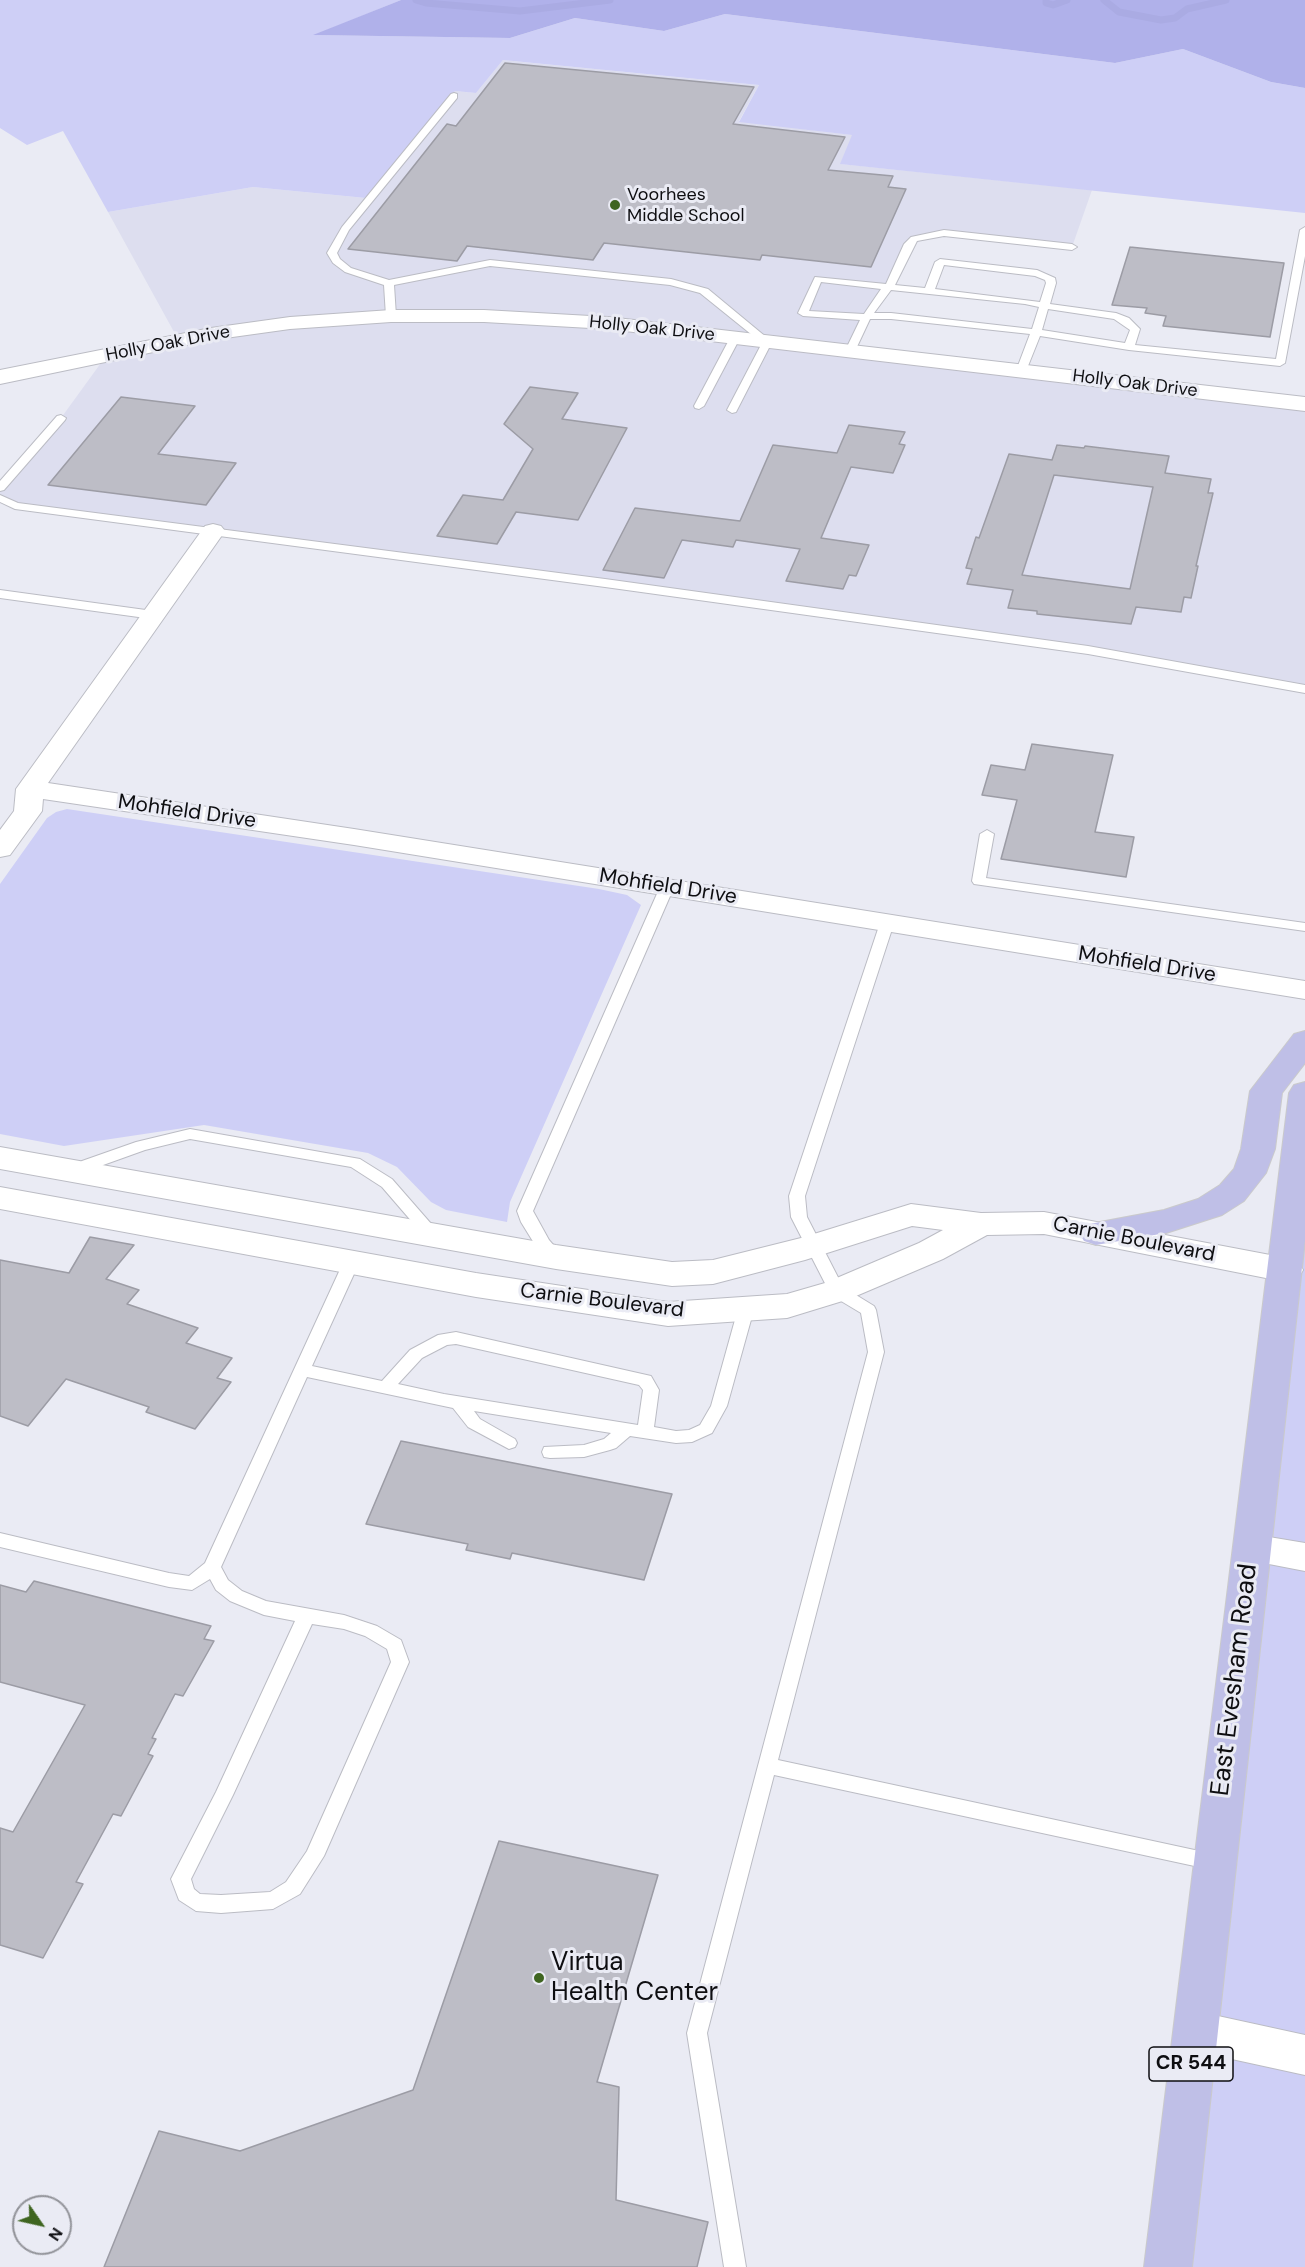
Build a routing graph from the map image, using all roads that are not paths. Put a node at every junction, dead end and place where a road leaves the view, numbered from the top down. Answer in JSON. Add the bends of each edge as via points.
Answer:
{"nodes":[{"id":1,"x":454,"y":96,"type":"dead end"},
{"id":2,"x":1305,"y":230,"type":"edge"},
{"id":3,"x":1072,"y":247,"type":"dead end"},
{"id":4,"x":389,"y":283,"type":"junction"},
{"id":5,"x":888,"y":286,"type":"junction"},
{"id":6,"x":929,"y":291,"type":"junction"},
{"id":7,"x":1044,"y":306,"type":"junction"},
{"id":8,"x":391,"y":316,"type":"junction"},
{"id":9,"x":867,"y":316,"type":"junction"},
{"id":10,"x":1036,"y":332,"type":"junction"},
{"id":11,"x":735,"y":338,"type":"junction"},
{"id":12,"x":767,"y":342,"type":"junction"},
{"id":13,"x":1129,"y":347,"type":"junction"},
{"id":14,"x":850,"y":351,"type":"junction"},
{"id":15,"x":1022,"y":371,"type":"junction"},
{"id":16,"x":0,"y":377,"type":"edge"},
{"id":17,"x":1305,"y":404,"type":"edge"},
{"id":18,"x":699,"y":406,"type":"dead end"},
{"id":19,"x":732,"y":410,"type":"dead end"},
{"id":20,"x":61,"y":418,"type":"dead end"},
{"id":21,"x":0,"y":488,"type":"edge"},
{"id":22,"x":0,"y":498,"type":"edge"},
{"id":23,"x":213,"y":531,"type":"junction"},
{"id":24,"x":0,"y":594,"type":"edge"},
{"id":25,"x":153,"y":615,"type":"junction"},
{"id":26,"x":1305,"y":689,"type":"edge"},
{"id":27,"x":30,"y":789,"type":"junction"},
{"id":28,"x":987,"y":834,"type":"dead end"},
{"id":29,"x":0,"y":849,"type":"edge"},
{"id":30,"x":667,"y":887,"type":"junction"},
{"id":31,"x":886,"y":923,"type":"junction"},
{"id":32,"x":1305,"y":927,"type":"edge"},
{"id":33,"x":1305,"y":990,"type":"edge"},
{"id":34,"x":1305,"y":1041,"type":"edge"},
{"id":35,"x":1305,"y":1093,"type":"edge"},
{"id":36,"x":0,"y":1158,"type":"edge"},
{"id":37,"x":71,"y":1171,"type":"junction"},
{"id":38,"x":0,"y":1197,"type":"edge"},
{"id":39,"x":46,"y":1206,"type":"junction"},
{"id":40,"x":372,"y":1223,"type":"junction"},
{"id":41,"x":981,"y":1224,"type":"junction"},
{"id":42,"x":1096,"y":1233,"type":"junction"},
{"id":43,"x":432,"y":1234,"type":"junction"},
{"id":44,"x":813,"y":1245,"type":"junction"},
{"id":45,"x":556,"y":1257,"type":"junction"},
{"id":46,"x":351,"y":1263,"type":"junction"},
{"id":47,"x":1286,"y":1270,"type":"junction"},
{"id":48,"x":837,"y":1291,"type":"junction"},
{"id":49,"x":746,"y":1309,"type":"junction"},
{"id":50,"x":303,"y":1370,"type":"junction"},
{"id":51,"x":386,"y":1387,"type":"junction"},
{"id":52,"x":458,"y":1402,"type":"junction"},
{"id":53,"x":627,"y":1429,"type":"junction"},
{"id":54,"x":645,"y":1432,"type":"junction"},
{"id":55,"x":509,"y":1443,"type":"dead end"},
{"id":56,"x":550,"y":1452,"type":"dead end"},
{"id":57,"x":0,"y":1540,"type":"edge"},
{"id":58,"x":1251,"y":1548,"type":"junction"},
{"id":59,"x":1305,"y":1557,"type":"edge"},
{"id":60,"x":212,"y":1567,"type":"junction"},
{"id":61,"x":306,"y":1617,"type":"junction"},
{"id":62,"x":767,"y":1765,"type":"junction"},
{"id":63,"x":1213,"y":1862,"type":"junction"},
{"id":64,"x":1195,"y":2031,"type":"junction"},
{"id":65,"x":1305,"y":2055,"type":"edge"},
{"id":66,"x":735,"y":2267,"type":"edge"},
{"id":67,"x":1168,"y":2267,"type":"edge"}],
"edges":[{"from":1,"to":4,"type":"lane","via":[[345,229],[332,252],[348,270]]},
{"from":2,"to":13,"type":"lane","via":[[1280,363]]},
{"from":3,"to":5,"type":"lane","via":[[933,234],[909,244]]},
{"from":4,"to":8,"type":"lane"},
{"from":4,"to":12,"type":"lane","via":[[490,264],[671,282],[704,291]]},
{"from":5,"to":6,"type":"lane"},
{"from":5,"to":9,"type":"lane"},
{"from":5,"to":9,"type":"lane","via":[[818,279],[803,313]]},
{"from":6,"to":7,"type":"lane"},
{"from":6,"to":7,"type":"lane","via":[[940,262],[1037,273],[1051,280]]},
{"from":7,"to":10,"type":"lane"},
{"from":7,"to":13,"type":"lane","via":[[1125,320],[1135,329]]},
{"from":8,"to":11,"type":"street","name":"Holly Oak Drive","via":[[563,320]]},
{"from":8,"to":16,"type":"street","name":"Holly Oak Drive","via":[[290,323],[211,334]]},
{"from":9,"to":10,"type":"lane"},
{"from":9,"to":14,"type":"lane"},
{"from":10,"to":13,"type":"lane"},
{"from":10,"to":15,"type":"lane"},
{"from":11,"to":12,"type":"street","name":"Holly Oak Drive"},
{"from":11,"to":18,"type":"lane"},
{"from":12,"to":14,"type":"street","name":"Holly Oak Drive"},
{"from":12,"to":19,"type":"lane"},
{"from":14,"to":15,"type":"street","name":"Holly Oak Drive"},
{"from":15,"to":17,"type":"street","name":"Holly Oak Drive"},
{"from":20,"to":21,"type":"lane"},
{"from":22,"to":23,"type":"lane","via":[[15,506]]},
{"from":23,"to":25,"type":"street"},
{"from":23,"to":26,"type":"lane","via":[[1088,650]]},
{"from":24,"to":25,"type":"lane"},
{"from":25,"to":27,"type":"street"},
{"from":27,"to":29,"type":"street","via":[[28,811]]},
{"from":27,"to":30,"type":"street","name":"Mohfield Drive"},
{"from":28,"to":32,"type":"lane","via":[[979,880]]},
{"from":30,"to":31,"type":"street","name":"Mohfield Drive"},
{"from":30,"to":45,"type":"lane","via":[[525,1211],[543,1244]]},
{"from":31,"to":33,"type":"street","name":"Mohfield Drive"},
{"from":31,"to":44,"type":"lane","via":[[796,1196],[799,1217]]},
{"from":34,"to":42,"type":"main road","via":[[1266,1091],[1258,1149],[1249,1173],[1232,1193],[1210,1207],[1166,1221]]},
{"from":35,"to":47,"type":"main road","name":"East Evesham Road","number":"CR 544"},
{"from":36,"to":37,"type":"street","name":"Carnie Boulevard"},
{"from":37,"to":39,"type":"street"},
{"from":37,"to":40,"type":"street","name":"Carnie Boulevard"},
{"from":37,"to":43,"type":"lane","via":[[141,1146],[190,1134],[355,1163],[387,1183]]},
{"from":38,"to":39,"type":"street","name":"Carnie Boulevard"},
{"from":39,"to":46,"type":"street","name":"Carnie Boulevard"},
{"from":40,"to":43,"type":"street","name":"Carnie Boulevard"},
{"from":40,"to":46,"type":"street"},
{"from":41,"to":42,"type":"street","name":"Carnie Boulevard","via":[[1044,1222]]},
{"from":41,"to":44,"type":"street","name":"Carnie Boulevard","via":[[911,1215]]},
{"from":41,"to":48,"type":"street","name":"Carnie Boulevard","via":[[931,1251]]},
{"from":42,"to":47,"type":"street","name":"Carnie Boulevard"},
{"from":43,"to":45,"type":"street","name":"Carnie Boulevard"},
{"from":44,"to":45,"type":"street","name":"Carnie Boulevard","via":[[713,1272],[672,1274]]},
{"from":44,"to":48,"type":"lane"},
{"from":46,"to":49,"type":"street","name":"Carnie Boulevard","via":[[668,1314]]},
{"from":46,"to":50,"type":"lane"},
{"from":47,"to":58,"type":"main road","name":"East Evesham Road","number":"CR 544"},
{"from":48,"to":49,"type":"street","name":"Carnie Boulevard","via":[[788,1306]]},
{"from":48,"to":62,"type":"lane","via":[[868,1310],[876,1352]]},
{"from":49,"to":54,"type":"lane","via":[[719,1406],[706,1429],[692,1436],[676,1437]]},
{"from":50,"to":51,"type":"lane"},
{"from":50,"to":60,"type":"lane"},
{"from":51,"to":52,"type":"lane"},
{"from":51,"to":54,"type":"lane","via":[[416,1354],[444,1339],[456,1338],[645,1380],[651,1390]]},
{"from":52,"to":53,"type":"lane"},
{"from":52,"to":55,"type":"lane","via":[[474,1422]]},
{"from":53,"to":54,"type":"lane"},
{"from":53,"to":56,"type":"lane","via":[[610,1444],[584,1451]]},
{"from":57,"to":60,"type":"lane","via":[[192,1583]]},
{"from":58,"to":59,"type":"street"},
{"from":58,"to":63,"type":"main road","name":"East Evesham Road","number":"CR 544"},
{"from":60,"to":61,"type":"lane","via":[[222,1585],[236,1596],[264,1608]]},
{"from":61,"to":61,"type":"lane","via":[[344,1622],[371,1631],[395,1645],[400,1662],[314,1856],[294,1888],[273,1900],[196,1902],[186,1894],[181,1879],[225,1795]]},
{"from":62,"to":63,"type":"lane"},
{"from":62,"to":66,"type":"lane","via":[[697,2033]]},
{"from":63,"to":64,"type":"main road","name":"East Evesham Road","number":"CR 544"},
{"from":64,"to":65,"type":"street"},
{"from":64,"to":67,"type":"main road","name":"East Evesham Road","number":"CR 544"}]}
